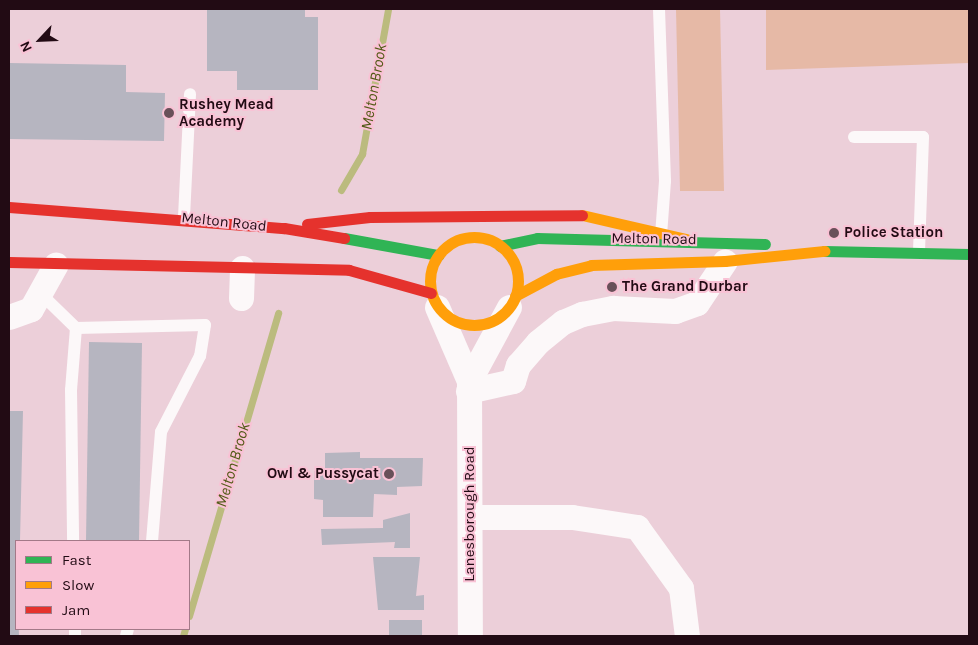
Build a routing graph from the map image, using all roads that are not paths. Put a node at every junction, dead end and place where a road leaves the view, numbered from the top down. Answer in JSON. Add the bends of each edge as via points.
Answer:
{"nodes":[{"id":1,"x":659,"y":9,"type":"edge"},
{"id":2,"x":190,"y":94,"type":"dead end"},
{"id":3,"x":854,"y":137,"type":"dead end"},
{"id":4,"x":9,"y":207,"type":"edge"},
{"id":5,"x":184,"y":217,"type":"junction"},
{"id":6,"x":284,"y":228,"type":"junction"},
{"id":7,"x":660,"y":234,"type":"junction"},
{"id":8,"x":500,"y":246,"type":"junction"},
{"id":9,"x":808,"y":251,"type":"junction"},
{"id":10,"x":919,"y":251,"type":"junction"},
{"id":11,"x":969,"y":254,"type":"edge"},
{"id":12,"x":438,"y":255,"type":"junction"},
{"id":13,"x":725,"y":261,"type":"junction"},
{"id":14,"x":9,"y":262,"type":"edge"},
{"id":15,"x":56,"y":264,"type":"junction"},
{"id":16,"x":242,"y":268,"type":"junction"},
{"id":17,"x":40,"y":293,"type":"junction"},
{"id":18,"x":241,"y":298,"type":"dead end"},
{"id":19,"x":434,"y":300,"type":"junction"},
{"id":20,"x":512,"y":302,"type":"junction"},
{"id":21,"x":9,"y":317,"type":"edge"},
{"id":22,"x":76,"y":328,"type":"junction"},
{"id":23,"x":469,"y":386,"type":"junction"},
{"id":24,"x":470,"y":517,"type":"junction"},
{"id":25,"x":73,"y":540,"type":"edge"},
{"id":26,"x":152,"y":540,"type":"edge"},
{"id":27,"x":470,"y":636,"type":"edge"},
{"id":28,"x":687,"y":636,"type":"edge"}],
"edges":[{"from":1,"to":7,"type":"lane","via":[[665,181]]},
{"from":2,"to":5,"type":"lane"},
{"from":3,"to":10,"type":"lane","via":[[923,137]]},
{"from":4,"to":5,"type":"main road","name":"Melton Road"},
{"from":5,"to":6,"type":"main road","name":"Melton Road"},
{"from":6,"to":7,"type":"main road","via":[[370,217],[594,215]]},
{"from":6,"to":12,"type":"main road","name":"Melton Road"},
{"from":7,"to":8,"type":"main road","name":"Melton Road","via":[[537,238]]},
{"from":7,"to":9,"type":"main road","name":"Melton Road","via":[[686,239],[748,241]]},
{"from":8,"to":12,"type":"main road","via":[[467,238]]},
{"from":8,"to":20,"type":"main road","via":[[517,270]]},
{"from":9,"to":10,"type":"main road","name":"Melton Road"},
{"from":9,"to":13,"type":"main road","name":"Melton Road"},
{"from":10,"to":11,"type":"main road","name":"Melton Road"},
{"from":12,"to":19,"type":"main road","via":[[431,270]]},
{"from":13,"to":20,"type":"main road","name":"Melton Road","via":[[591,265],[556,274]]},
{"from":13,"to":23,"type":"street","via":[[697,303],[675,311],[613,308],[563,322],[518,365],[513,381]]},
{"from":14,"to":15,"type":"main road"},
{"from":15,"to":16,"type":"main road"},
{"from":15,"to":17,"type":"street"},
{"from":16,"to":18,"type":"street"},
{"from":16,"to":19,"type":"main road","via":[[349,270]]},
{"from":17,"to":21,"type":"street","via":[[31,309]]},
{"from":17,"to":22,"type":"lane"},
{"from":19,"to":20,"type":"main road","via":[[462,324],[477,325],[489,323]]},
{"from":19,"to":23,"type":"street","name":"Lanesborough Road"},
{"from":20,"to":23,"type":"street","name":"Lanesborough Road"},
{"from":22,"to":25,"type":"lane","via":[[71,390]]},
{"from":22,"to":26,"type":"lane","via":[[205,325],[200,356],[161,432]]},
{"from":23,"to":24,"type":"street","name":"Lanesborough Road"},
{"from":24,"to":27,"type":"street","name":"Lanesborough Road"},
{"from":24,"to":28,"type":"street","via":[[572,517],[638,528],[681,588]]}]}
